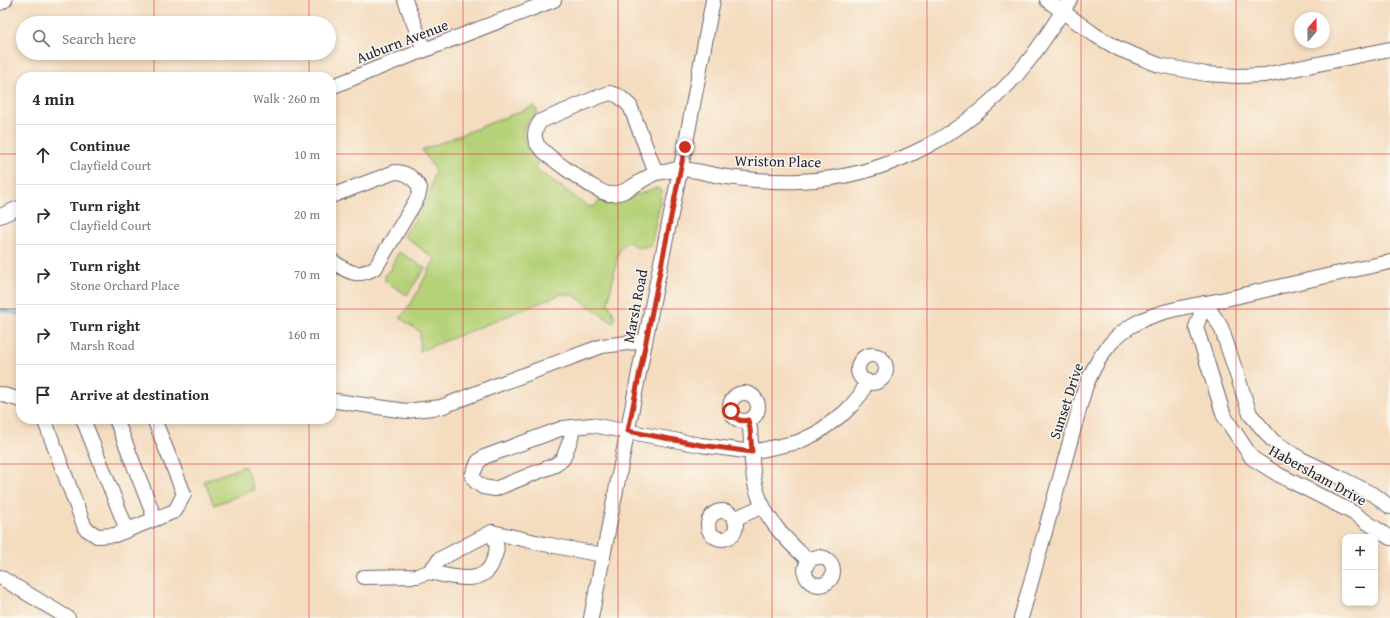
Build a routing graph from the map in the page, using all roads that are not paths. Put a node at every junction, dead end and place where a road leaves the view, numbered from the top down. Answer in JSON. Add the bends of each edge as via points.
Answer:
{"nodes":[{"id":1,"x":5,"y":0,"type":"edge"},
{"id":2,"x":404,"y":0,"type":"edge"},
{"id":3,"x":554,"y":0,"type":"edge"},
{"id":4,"x":711,"y":0,"type":"edge"},
{"id":5,"x":1047,"y":0,"type":"edge"},
{"id":6,"x":0,"y":3,"type":"edge"},
{"id":7,"x":1066,"y":6,"type":"edge"},
{"id":8,"x":1390,"y":49,"type":"edge"},
{"id":9,"x":424,"y":50,"type":"junction"},
{"id":10,"x":336,"y":85,"type":"edge"},
{"id":11,"x":680,"y":168,"type":"junction"},
{"id":12,"x":656,"y":173,"type":"junction"},
{"id":13,"x":336,"y":194,"type":"edge"},
{"id":14,"x":16,"y":209,"type":"edge"},
{"id":15,"x":0,"y":216,"type":"edge"},
{"id":16,"x":1390,"y":262,"type":"edge"},
{"id":17,"x":336,"y":264,"type":"edge"},
{"id":18,"x":1205,"y":303,"type":"junction"},
{"id":19,"x":646,"y":341,"type":"junction"},
{"id":20,"x":867,"y":381,"type":"dead end"},
{"id":21,"x":0,"y":394,"type":"edge"},
{"id":22,"x":16,"y":399,"type":"edge"},
{"id":23,"x":336,"y":400,"type":"dead end"},
{"id":24,"x":748,"y":420,"type":"dead end"},
{"id":25,"x":46,"y":424,"type":"edge"},
{"id":26,"x":85,"y":424,"type":"edge"},
{"id":27,"x":118,"y":424,"type":"edge"},
{"id":28,"x":156,"y":424,"type":"edge"},
{"id":29,"x":573,"y":427,"type":"junction"},
{"id":30,"x":628,"y":431,"type":"junction"},
{"id":31,"x":752,"y":452,"type":"junction"},
{"id":32,"x":763,"y":506,"type":"junction"},
{"id":33,"x":1390,"y":507,"type":"edge"},
{"id":34,"x":155,"y":519,"type":"junction"},
{"id":35,"x":734,"y":519,"type":"dead end"},
{"id":36,"x":127,"y":530,"type":"junction"},
{"id":37,"x":492,"y":532,"type":"junction"},
{"id":38,"x":1390,"y":538,"type":"edge"},
{"id":39,"x":603,"y":555,"type":"junction"},
{"id":40,"x":809,"y":562,"type":"dead end"},
{"id":41,"x":429,"y":572,"type":"junction"},
{"id":42,"x":0,"y":577,"type":"edge"},
{"id":43,"x":364,"y":577,"type":"dead end"},
{"id":44,"x":68,"y":618,"type":"edge"},
{"id":45,"x":591,"y":618,"type":"edge"},
{"id":46,"x":1021,"y":618,"type":"edge"}],
"edges":[{"from":1,"to":6,"type":"street"},
{"from":2,"to":9,"type":"street"},
{"from":3,"to":9,"type":"street","name":"Auburn Avenue"},
{"from":4,"to":11,"type":"street","name":"Marsh Road"},
{"from":5,"to":7,"type":"street"},
{"from":7,"to":8,"type":"street","via":[[1095,35],[1125,52],[1159,65],[1206,74],[1265,75]]},
{"from":7,"to":11,"type":"street","name":"Wriston Place","via":[[1025,65],[988,104],[939,140],[899,160],[843,176],[800,181],[727,177]]},
{"from":9,"to":10,"type":"street","name":"Auburn Avenue"},
{"from":11,"to":12,"type":"street"},
{"from":11,"to":19,"type":"street","name":"Marsh Road"},
{"from":12,"to":12,"type":"street","via":[[630,106],[619,96],[610,93],[598,97],[541,121],[536,126],[538,147],[599,191],[609,194],[623,192]]},
{"from":13,"to":17,"type":"street","via":[[395,172],[410,176],[420,188],[418,197],[376,267],[368,272],[354,273]]},
{"from":14,"to":15,"type":"street"},
{"from":16,"to":18,"type":"street","name":"Sunset Drive"},
{"from":18,"to":33,"type":"street","name":"Habersham Drive","via":[[1221,328],[1250,414],[1273,441],[1301,459],[1376,496]]},
{"from":18,"to":38,"type":"street","name":"Habersham Drive","via":[[1196,327],[1224,416],[1252,458],[1279,475],[1352,512]]},
{"from":18,"to":46,"type":"street","name":"Sunset Drive","via":[[1138,322],[1115,339],[1095,364]]},
{"from":19,"to":23,"type":"street","via":[[602,346],[441,407],[406,410]]},
{"from":19,"to":30,"type":"street","name":"Marsh Road"},
{"from":20,"to":31,"type":"street","via":[[851,406],[817,433],[798,442]]},
{"from":21,"to":22,"type":"street"},
{"from":24,"to":31,"type":"street"},
{"from":25,"to":36,"type":"street","via":[[85,528],[97,536],[115,535]]},
{"from":26,"to":36,"type":"street"},
{"from":27,"to":34,"type":"street"},
{"from":28,"to":34,"type":"street","via":[[184,494],[175,511]]},
{"from":29,"to":29,"type":"street","via":[[563,428],[484,456],[478,462],[472,476],[483,487],[495,489],[555,466],[563,459]]},
{"from":29,"to":30,"type":"street","via":[[592,425]]},
{"from":30,"to":31,"type":"street"},
{"from":30,"to":39,"type":"street","name":"Marsh Road"},
{"from":31,"to":32,"type":"street","via":[[756,485]]},
{"from":32,"to":35,"type":"street"},
{"from":32,"to":40,"type":"street","via":[[772,522]]},
{"from":34,"to":36,"type":"street"},
{"from":37,"to":39,"type":"street"},
{"from":37,"to":41,"type":"street","via":[[440,559]]},
{"from":37,"to":41,"type":"street","via":[[498,549],[491,568],[479,577],[459,578]]},
{"from":39,"to":45,"type":"street","name":"Marsh Road"},
{"from":41,"to":43,"type":"street","via":[[417,576]]},
{"from":42,"to":44,"type":"street"}]}
